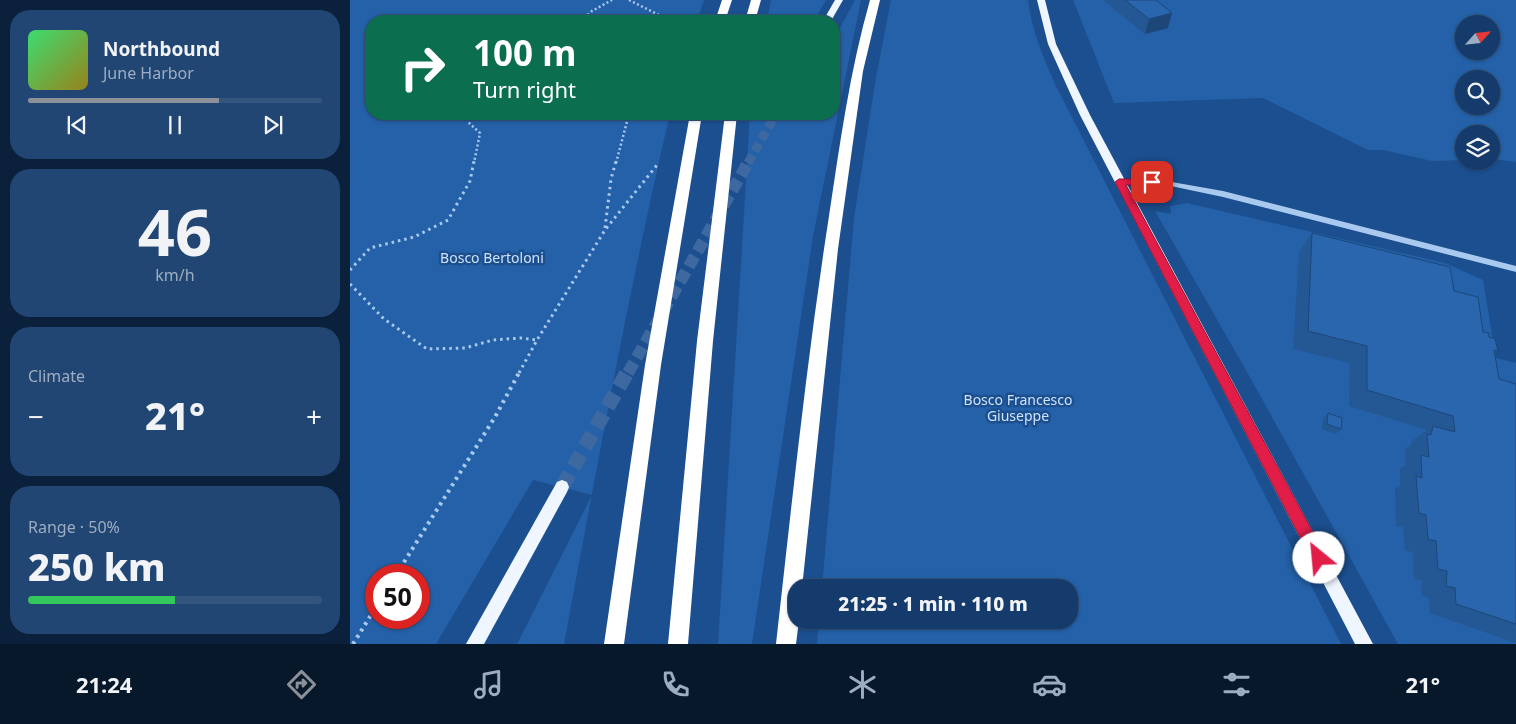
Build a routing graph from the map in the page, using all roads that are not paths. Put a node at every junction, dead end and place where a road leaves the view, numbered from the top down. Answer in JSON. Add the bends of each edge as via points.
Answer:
{"nodes":[{"id":1,"x":727,"y":0,"type":"edge"},
{"id":2,"x":756,"y":0,"type":"edge"},
{"id":3,"x":839,"y":0,"type":"edge"},
{"id":4,"x":875,"y":0,"type":"edge"},
{"id":5,"x":1041,"y":0,"type":"edge"},
{"id":6,"x":722,"y":15,"type":"edge"},
{"id":7,"x":752,"y":15,"type":"edge"},
{"id":8,"x":830,"y":15,"type":"edge"},
{"id":9,"x":695,"y":120,"type":"edge"},
{"id":10,"x":730,"y":120,"type":"edge"},
{"id":11,"x":1119,"y":182,"type":"junction"},
{"id":12,"x":1516,"y":269,"type":"edge"},
{"id":13,"x":562,"y":487,"type":"tunnel mouth"},
{"id":14,"x":475,"y":644,"type":"edge"},
{"id":15,"x":614,"y":644,"type":"edge"},
{"id":16,"x":678,"y":644,"type":"edge"},
{"id":17,"x":786,"y":644,"type":"edge"},
{"id":18,"x":1364,"y":644,"type":"edge"}],
"edges":[{"from":1,"to":6,"type":"highway"},
{"from":2,"to":7,"type":"highway"},
{"from":3,"to":8,"type":"main road"},
{"from":4,"to":17,"type":"highway","via":[[852,108],[831,246]]},
{"from":5,"to":11,"type":"main road","via":[[1062,66]]},
{"from":9,"to":15,"type":"highway","via":[[653,365]]},
{"from":10,"to":16,"type":"highway","via":[[705,341]]},
{"from":11,"to":12,"type":"street","via":[[1166,183],[1223,194]]},
{"from":11,"to":18,"type":"main road"},
{"from":13,"to":14,"type":"main road"}]}
